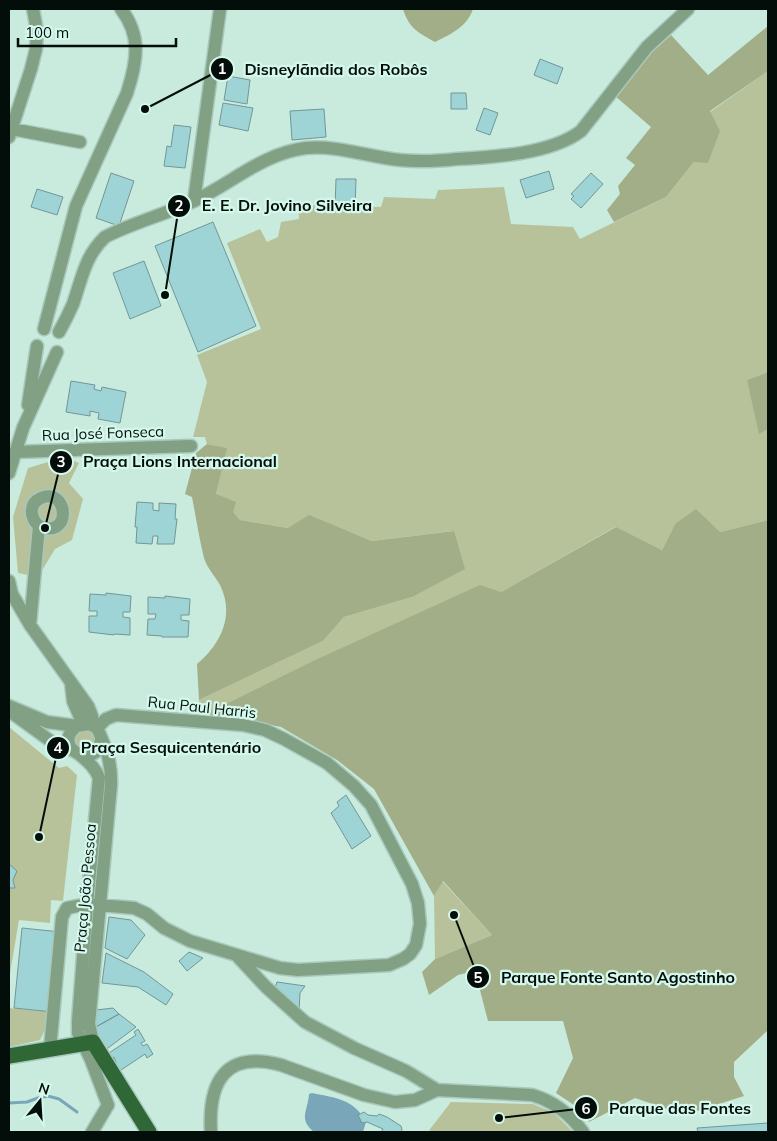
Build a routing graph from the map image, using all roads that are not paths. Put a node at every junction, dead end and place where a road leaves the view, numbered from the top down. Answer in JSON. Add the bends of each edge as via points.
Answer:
{"nodes":[{"id":1,"x":33,"y":9,"type":"edge"},
{"id":2,"x":120,"y":9,"type":"edge"},
{"id":3,"x":220,"y":9,"type":"edge"},
{"id":4,"x":688,"y":9,"type":"edge"},
{"id":5,"x":10,"y":133,"type":"edge"},
{"id":6,"x":80,"y":142,"type":"dead end"},
{"id":7,"x":194,"y":201,"type":"junction"},
{"id":8,"x":44,"y":329,"type":"junction"},
{"id":9,"x":59,"y":332,"type":"junction"},
{"id":10,"x":38,"y":346,"type":"junction"},
{"id":11,"x":56,"y":352,"type":"junction"},
{"id":12,"x":23,"y":428,"type":"junction"},
{"id":13,"x":191,"y":446,"type":"dead end"},
{"id":14,"x":15,"y":452,"type":"junction"},
{"id":15,"x":9,"y":473,"type":"edge"},
{"id":16,"x":39,"y":526,"type":"dead end"},
{"id":17,"x":9,"y":581,"type":"edge"},
{"id":18,"x":30,"y":625,"type":"junction"},
{"id":19,"x":71,"y":681,"type":"junction"},
{"id":20,"x":73,"y":701,"type":"junction"},
{"id":21,"x":9,"y":708,"type":"edge"},
{"id":22,"x":52,"y":723,"type":"junction"},
{"id":23,"x":90,"y":729,"type":"junction"},
{"id":24,"x":76,"y":753,"type":"junction"},
{"id":25,"x":93,"y":904,"type":"junction"},
{"id":26,"x":236,"y":955,"type":"junction"},
{"id":27,"x":88,"y":1043,"type":"junction"},
{"id":28,"x":50,"y":1049,"type":"junction"},
{"id":29,"x":9,"y":1056,"type":"edge"},
{"id":30,"x":437,"y":1090,"type":"junction"},
{"id":31,"x":126,"y":1095,"type":"junction"},
{"id":32,"x":108,"y":1105,"type":"junction"},
{"id":33,"x":92,"y":1132,"type":"edge"},
{"id":34,"x":149,"y":1132,"type":"edge"},
{"id":35,"x":211,"y":1132,"type":"edge"},
{"id":36,"x":582,"y":1132,"type":"edge"}],
"edges":[{"from":1,"to":5,"type":"street","via":[[36,49]]},
{"from":2,"to":8,"type":"street","via":[[134,32],[133,75],[76,206]]},
{"from":3,"to":7,"type":"street"},
{"from":4,"to":7,"type":"street","via":[[647,47],[581,131],[556,145],[499,157],[424,161],[307,148],[258,163]]},
{"from":5,"to":6,"type":"street"},
{"from":7,"to":9,"type":"street","via":[[114,232],[97,244]]},
{"from":8,"to":9,"type":"street"},
{"from":8,"to":10,"type":"street"},
{"from":9,"to":11,"type":"street","via":[[61,338]]},
{"from":10,"to":11,"type":"street","via":[[39,351],[46,355]]},
{"from":10,"to":12,"type":"street"},
{"from":11,"to":12,"type":"street"},
{"from":12,"to":14,"type":"street"},
{"from":13,"to":14,"type":"street","name":"Rua José Fonseca"},
{"from":14,"to":15,"type":"street"},
{"from":16,"to":18,"type":"street"},
{"from":17,"to":18,"type":"street","via":[[12,594]]},
{"from":18,"to":19,"type":"street"},
{"from":19,"to":20,"type":"street"},
{"from":19,"to":23,"type":"street","via":[[92,716]]},
{"from":20,"to":22,"type":"street","via":[[65,714]]},
{"from":20,"to":23,"type":"street"},
{"from":21,"to":22,"type":"street"},
{"from":21,"to":24,"type":"street","via":[[52,742]]},
{"from":22,"to":23,"type":"street"},
{"from":23,"to":24,"type":"street","via":[[71,733],[69,743]]},
{"from":23,"to":24,"type":"street","via":[[100,744],[89,755]]},
{"from":23,"to":25,"type":"street","name":"Praça João Pessoa","via":[[109,755],[112,771]]},
{"from":23,"to":26,"type":"street","name":"Rua Paul Harris","via":[[116,715],[243,725],[265,730],[327,763],[371,805],[412,884],[418,903],[420,924],[416,946],[410,954],[389,965],[377,967],[298,970]]},
{"from":24,"to":25,"type":"street","name":"Praça João Pessoa","via":[[91,764],[100,778]]},
{"from":25,"to":26,"type":"street","via":[[140,910],[176,935]]},
{"from":25,"to":27,"type":"street","name":"Praça João Pessoa","via":[[78,1012],[78,1032]]},
{"from":25,"to":28,"type":"street","via":[[67,908],[62,917]]},
{"from":26,"to":30,"type":"street","via":[[305,1022],[406,1071]]},
{"from":27,"to":28,"type":"main road"},
{"from":27,"to":31,"type":"main road"},
{"from":27,"to":32,"type":"street","name":"Praça João Pessoa"},
{"from":28,"to":29,"type":"main road"},
{"from":30,"to":35,"type":"street","via":[[415,1100],[395,1102],[364,1095],[281,1065],[253,1060],[234,1066],[218,1081],[211,1104]]},
{"from":30,"to":36,"type":"street","via":[[532,1095],[562,1109]]},
{"from":31,"to":32,"type":"street"},
{"from":31,"to":34,"type":"main road"},
{"from":32,"to":33,"type":"street"}]}
